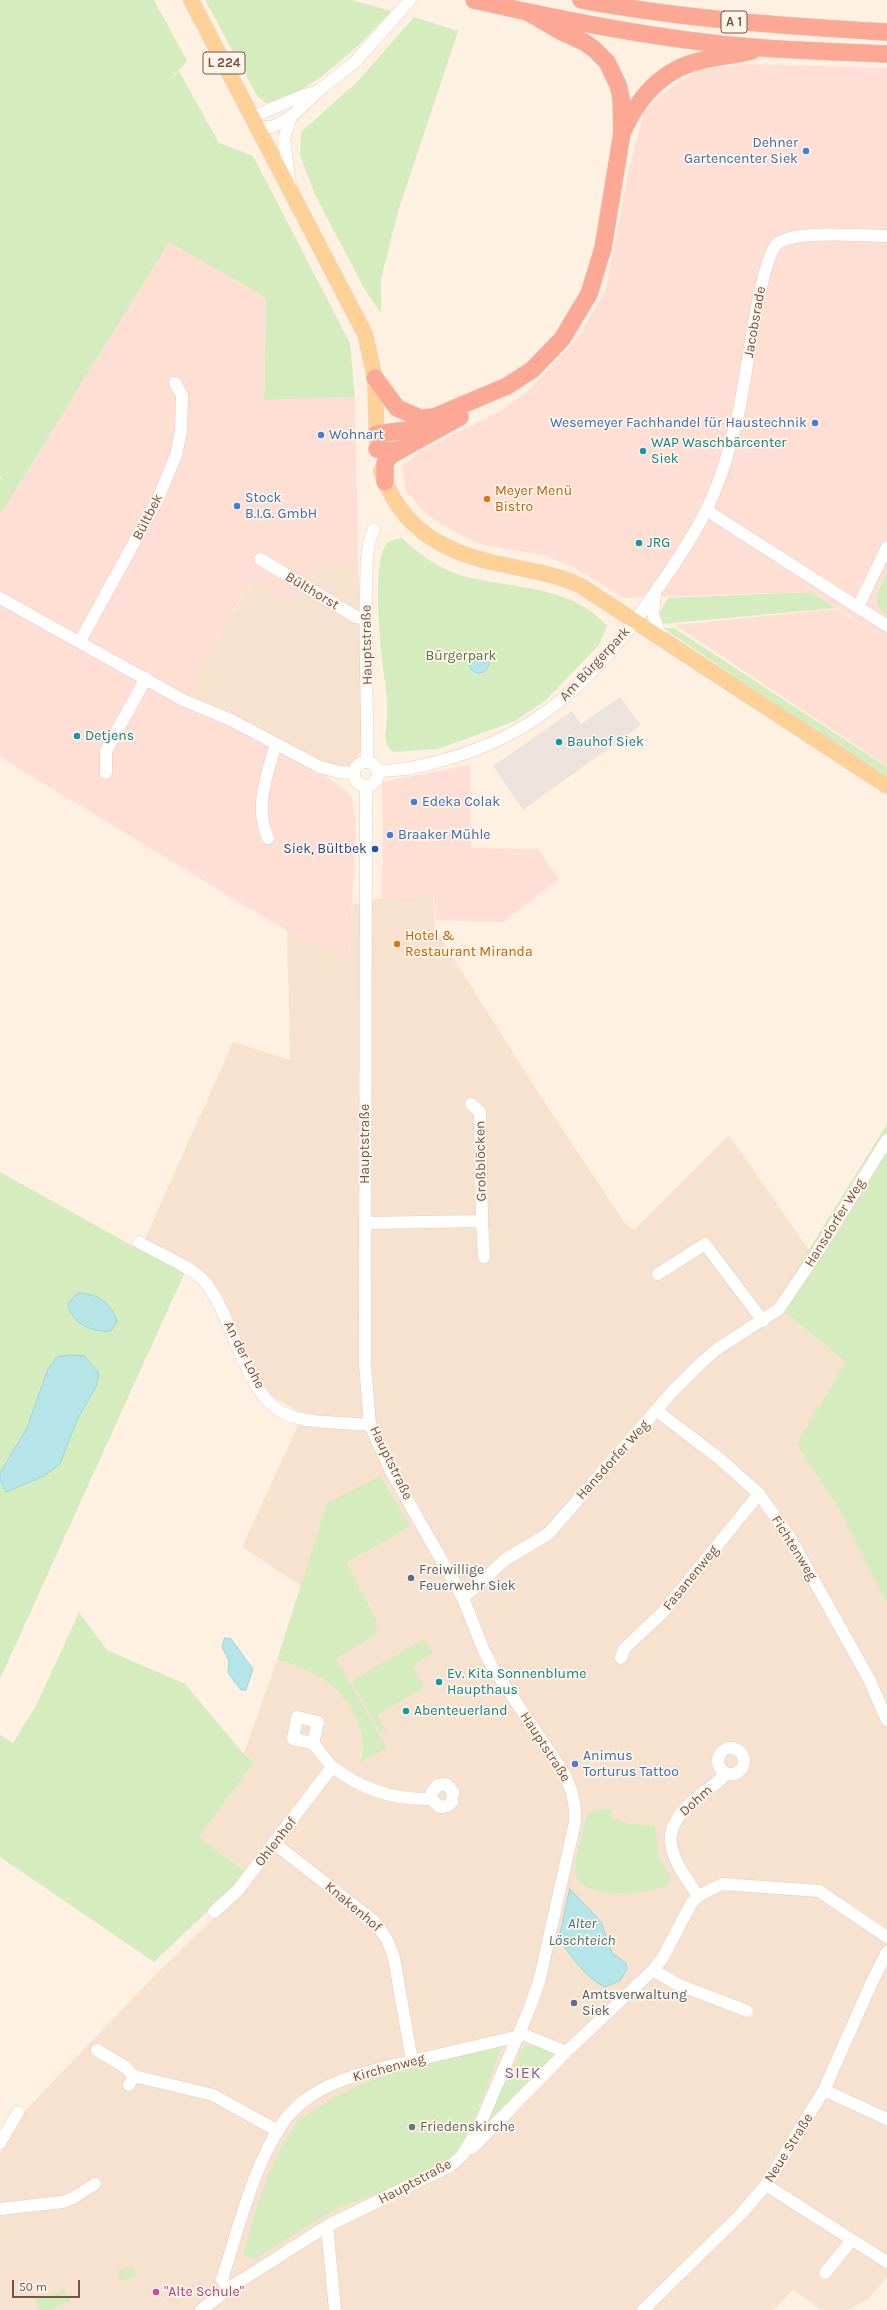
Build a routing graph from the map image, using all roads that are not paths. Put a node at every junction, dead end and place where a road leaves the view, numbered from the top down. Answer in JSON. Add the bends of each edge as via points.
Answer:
{"nodes":[{"id":1,"x":191,"y":0,"type":"edge"},
{"id":2,"x":410,"y":0,"type":"edge"},
{"id":3,"x":474,"y":0,"type":"edge"},
{"id":4,"x":581,"y":0,"type":"edge"},
{"id":5,"x":529,"y":13,"type":"junction"},
{"id":6,"x":887,"y":32,"type":"edge"},
{"id":7,"x":762,"y":48,"type":"junction"},
{"id":8,"x":887,"y":54,"type":"edge"},
{"id":9,"x":317,"y":92,"type":"junction"},
{"id":10,"x":291,"y":117,"type":"junction"},
{"id":11,"x":254,"y":122,"type":"junction"},
{"id":12,"x":622,"y":133,"type":"junction"},
{"id":13,"x":291,"y":190,"type":"junction"},
{"id":14,"x":887,"y":236,"type":"edge"},
{"id":15,"x":374,"y":378,"type":"junction"},
{"id":16,"x":175,"y":383,"type":"dead end"},
{"id":17,"x":507,"y":386,"type":"junction"},
{"id":18,"x":484,"y":395,"type":"junction"},
{"id":19,"x":376,"y":441,"type":"junction"},
{"id":20,"x":400,"y":449,"type":"junction"},
{"id":21,"x":385,"y":482,"type":"junction"},
{"id":22,"x":706,"y":510,"type":"junction"},
{"id":23,"x":374,"y":529,"type":"dead end"},
{"id":24,"x":887,"y":547,"type":"edge"},
{"id":25,"x":260,"y":559,"type":"dead end"},
{"id":26,"x":656,"y":591,"type":"junction"},
{"id":27,"x":0,"y":598,"type":"edge"},
{"id":28,"x":858,"y":607,"type":"junction"},
{"id":29,"x":365,"y":619,"type":"junction"},
{"id":30,"x":635,"y":621,"type":"junction"},
{"id":31,"x":887,"y":626,"type":"edge"},
{"id":32,"x":662,"y":638,"type":"junction"},
{"id":33,"x":80,"y":641,"type":"junction"},
{"id":34,"x":146,"y":678,"type":"junction"},
{"id":35,"x":276,"y":744,"type":"junction"},
{"id":36,"x":367,"y":762,"type":"junction"},
{"id":37,"x":377,"y":771,"type":"junction"},
{"id":38,"x":106,"y":773,"type":"dead end"},
{"id":39,"x":354,"y":773,"type":"junction"},
{"id":40,"x":366,"y":786,"type":"junction"},
{"id":41,"x":887,"y":786,"type":"edge"},
{"id":42,"x":268,"y":838,"type":"dead end"},
{"id":43,"x":471,"y":1104,"type":"dead end"},
{"id":44,"x":887,"y":1140,"type":"edge"},
{"id":45,"x":482,"y":1221,"type":"junction"},
{"id":46,"x":365,"y":1223,"type":"junction"},
{"id":47,"x":139,"y":1242,"type":"dead end"},
{"id":48,"x":484,"y":1257,"type":"dead end"},
{"id":49,"x":658,"y":1274,"type":"dead end"},
{"id":50,"x":763,"y":1321,"type":"junction"},
{"id":51,"x":657,"y":1411,"type":"junction"},
{"id":52,"x":370,"y":1425,"type":"junction"},
{"id":53,"x":759,"y":1494,"type":"junction"},
{"id":54,"x":463,"y":1598,"type":"junction"},
{"id":55,"x":621,"y":1658,"type":"dead end"},
{"id":56,"x":887,"y":1720,"type":"edge"},
{"id":57,"x":313,"y":1744,"type":"dead end"},
{"id":58,"x":332,"y":1767,"type":"junction"},
{"id":59,"x":725,"y":1773,"type":"dead end"},
{"id":60,"x":431,"y":1799,"type":"dead end"},
{"id":61,"x":275,"y":1844,"type":"junction"},
{"id":62,"x":698,"y":1896,"type":"junction"},
{"id":63,"x":214,"y":1912,"type":"dead end"},
{"id":64,"x":887,"y":1937,"type":"edge"},
{"id":65,"x":887,"y":1952,"type":"edge"},
{"id":66,"x":653,"y":1970,"type":"junction"},
{"id":67,"x":747,"y":2011,"type":"dead end"},
{"id":68,"x":520,"y":2034,"type":"junction"},
{"id":69,"x":97,"y":2050,"type":"dead end"},
{"id":70,"x":566,"y":2052,"type":"junction"},
{"id":71,"x":412,"y":2061,"type":"junction"},
{"id":72,"x":824,"y":2090,"type":"junction"},
{"id":73,"x":18,"y":2112,"type":"dead end"},
{"id":74,"x":887,"y":2119,"type":"edge"},
{"id":75,"x":278,"y":2131,"type":"junction"},
{"id":76,"x":0,"y":2143,"type":"edge"},
{"id":77,"x":468,"y":2152,"type":"dead end"},
{"id":78,"x":95,"y":2184,"type":"dead end"},
{"id":79,"x":766,"y":2185,"type":"junction"},
{"id":80,"x":0,"y":2209,"type":"edge"},
{"id":81,"x":327,"y":2226,"type":"junction"},
{"id":82,"x":852,"y":2240,"type":"junction"},
{"id":83,"x":887,"y":2262,"type":"edge"},
{"id":84,"x":825,"y":2273,"type":"dead end"},
{"id":85,"x":228,"y":2290,"type":"junction"},
{"id":86,"x":200,"y":2310,"type":"edge"},
{"id":87,"x":335,"y":2310,"type":"edge"},
{"id":88,"x":643,"y":2310,"type":"edge"}],
"edges":[{"from":1,"to":11,"type":"main road","number":"L 224"},
{"from":2,"to":9,"type":"street","via":[[354,62]]},
{"from":3,"to":5,"type":"highway","number":"A 1"},
{"from":4,"to":6,"type":"highway","number":"A 1","via":[[694,18]]},
{"from":5,"to":7,"type":"highway","number":"A 1","via":[[618,30]]},
{"from":5,"to":12,"type":"highway","via":[[584,42],[607,62],[621,97]]},
{"from":7,"to":8,"type":"highway","number":"A 1"},
{"from":7,"to":12,"type":"highway","via":[[696,61],[675,70],[646,93],[630,114]]},
{"from":9,"to":10,"type":"street"},
{"from":9,"to":11,"type":"street","via":[[304,95]]},
{"from":10,"to":11,"type":"street","via":[[272,127]]},
{"from":10,"to":13,"type":"street","via":[[284,139]]},
{"from":11,"to":13,"type":"main road","number":"L 224"},
{"from":12,"to":17,"type":"highway","via":[[602,248],[594,281],[586,300],[554,349],[532,370]]},
{"from":13,"to":15,"type":"main road","number":"L 224","via":[[359,321],[368,344]]},
{"from":14,"to":22,"type":"street","name":"Jacobsrade","via":[[799,235],[780,242],[771,251],[764,274],[746,380],[733,435],[720,478]]},
{"from":15,"to":18,"type":"highway","via":[[397,408],[420,418],[434,417]]},
{"from":15,"to":19,"type":"main road","number":"L 224"},
{"from":16,"to":33,"type":"street","name":"Bültbek","via":[[182,395],[181,431],[176,455],[157,501]]},
{"from":17,"to":18,"type":"highway"},
{"from":17,"to":20,"type":"highway","via":[[492,399]]},
{"from":18,"to":19,"type":"highway","via":[[436,424]]},
{"from":19,"to":20,"type":"highway","via":[[390,451]]},
{"from":19,"to":21,"type":"main road","number":"L 224"},
{"from":20,"to":21,"type":"highway","via":[[385,463]]},
{"from":21,"to":30,"type":"main road","number":"L 224","via":[[401,510],[419,529],[440,544],[466,556],[561,577],[581,586]]},
{"from":22,"to":26,"type":"street","name":"Jacobsrade","via":[[690,541]]},
{"from":22,"to":28,"type":"street"},
{"from":23,"to":29,"type":"street","name":"Hauptstraße","via":[[368,543]]},
{"from":24,"to":28,"type":"street"},
{"from":25,"to":29,"type":"street","name":"Bülthorst","via":[[356,617]]},
{"from":26,"to":30,"type":"street","name":"Jacobsrade"},
{"from":26,"to":32,"type":"street","name":"Jacobsrade","via":[[653,614]]},
{"from":27,"to":33,"type":"street"},
{"from":28,"to":31,"type":"street"},
{"from":29,"to":36,"type":"street","name":"Hauptstraße"},
{"from":30,"to":32,"type":"main road","number":"L 224"},
{"from":30,"to":37,"type":"street","name":"Am Bürgerpark","via":[[608,655],[579,685],[561,702],[528,724],[493,743],[459,756],[414,768]]},
{"from":32,"to":41,"type":"main road","number":"L 224"},
{"from":33,"to":34,"type":"street"},
{"from":34,"to":35,"type":"street","via":[[183,700],[231,720]]},
{"from":34,"to":38,"type":"street","via":[[106,751]]},
{"from":35,"to":39,"type":"street","via":[[320,767]]},
{"from":35,"to":42,"type":"street","via":[[262,794],[264,829]]},
{"from":36,"to":37,"type":"street"},
{"from":36,"to":39,"type":"street","via":[[357,766]]},
{"from":37,"to":40,"type":"street","via":[[374,782]]},
{"from":39,"to":40,"type":"street","via":[[358,783]]},
{"from":40,"to":46,"type":"street","name":"Hauptstraße"},
{"from":43,"to":45,"type":"street","name":"Großblöcken","via":[[480,1112]]},
{"from":44,"to":50,"type":"street","name":"Hansdorfer Weg","via":[[779,1309]]},
{"from":45,"to":46,"type":"street","name":"Großblöcken"},
{"from":45,"to":48,"type":"street","name":"Großblöcken"},
{"from":46,"to":52,"type":"street","name":"Hauptstraße","via":[[366,1388]]},
{"from":47,"to":52,"type":"street","name":"An der Lohe","via":[[204,1281],[258,1387],[283,1412],[306,1419]]},
{"from":49,"to":50,"type":"street","via":[[705,1244]]},
{"from":50,"to":51,"type":"street","name":"Hansdorfer Weg","via":[[717,1349],[701,1362]]},
{"from":51,"to":53,"type":"street","name":"Fichtenweg","via":[[720,1459]]},
{"from":51,"to":54,"type":"street","name":"Hansdorfer Weg","via":[[548,1534],[506,1559]]},
{"from":52,"to":54,"type":"street","name":"Hauptstraße","via":[[391,1470]]},
{"from":53,"to":55,"type":"street","name":"Fasanenweg","via":[[663,1612],[624,1649]]},
{"from":53,"to":56,"type":"street","name":"Fichtenweg","via":[[790,1536],[869,1679]]},
{"from":54,"to":68,"type":"street","name":"Hauptstraße","via":[[493,1668],[564,1774],[576,1805],[573,1837],[540,1978]]},
{"from":57,"to":58,"type":"street"},
{"from":58,"to":60,"type":"street","via":[[373,1791],[409,1799]]},
{"from":58,"to":61,"type":"street","name":"Ohlenhof"},
{"from":59,"to":62,"type":"street","name":"Dohm","via":[[678,1816],[671,1831],[671,1852]]},
{"from":61,"to":63,"type":"street","name":"Ohlenhof","via":[[238,1890]]},
{"from":61,"to":71,"type":"street","name":"Knakenhof","via":[[374,1921],[384,1933],[392,1952]]},
{"from":62,"to":64,"type":"street","via":[[722,1884],[819,1891]]},
{"from":62,"to":66,"type":"street","via":[[692,1902],[662,1959]]},
{"from":65,"to":72,"type":"street","name":"Neue Straße"},
{"from":66,"to":67,"type":"street","via":[[677,1984]]},
{"from":66,"to":70,"type":"street"},
{"from":68,"to":70,"type":"street"},
{"from":68,"to":71,"type":"street","name":"Kirchenweg"},
{"from":68,"to":81,"type":"street","name":"Hauptstraße","via":[[479,2127],[462,2156],[437,2173]]},
{"from":69,"to":75,"type":"street","via":[[125,2067],[132,2081],[213,2095]]},
{"from":70,"to":77,"type":"street"},
{"from":71,"to":75,"type":"street","name":"Kirchenweg","via":[[362,2072],[310,2096],[284,2120]]},
{"from":72,"to":74,"type":"street"},
{"from":72,"to":79,"type":"street","name":"Neue Straße"},
{"from":73,"to":76,"type":"street"},
{"from":75,"to":85,"type":"street","name":"Kirchenweg","via":[[258,2171],[222,2279]]},
{"from":78,"to":80,"type":"street","via":[[73,2198],[58,2203]]},
{"from":79,"to":82,"type":"street"},
{"from":79,"to":88,"type":"street","name":"Neue Straße","via":[[741,2214]]},
{"from":81,"to":85,"type":"street","name":"Hauptstraße"},
{"from":81,"to":87,"type":"street"},
{"from":82,"to":83,"type":"street"},
{"from":82,"to":84,"type":"street"},
{"from":85,"to":86,"type":"street","name":"Hauptstraße"}]}
